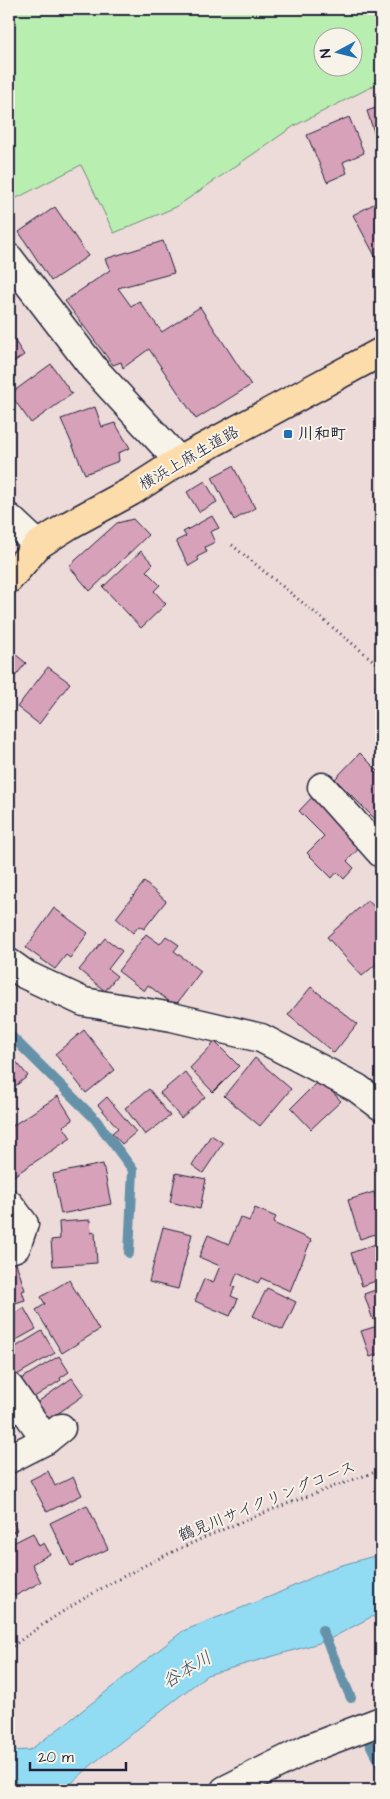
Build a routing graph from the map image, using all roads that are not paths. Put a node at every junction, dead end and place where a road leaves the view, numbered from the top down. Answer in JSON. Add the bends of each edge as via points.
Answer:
{"nodes":[{"id":1,"x":9,"y":258,"type":"edge"},
{"id":2,"x":381,"y":352,"type":"edge"},
{"id":3,"x":179,"y":461,"type":"junction"},
{"id":4,"x":9,"y":518,"type":"edge"},
{"id":5,"x":38,"y":546,"type":"junction"},
{"id":6,"x":9,"y":579,"type":"edge"},
{"id":7,"x":322,"y":787,"type":"dead end"},
{"id":8,"x":381,"y":853,"type":"edge"},
{"id":9,"x":9,"y":963,"type":"edge"},
{"id":10,"x":381,"y":1106,"type":"edge"},
{"id":11,"x":9,"y":1204,"type":"edge"},
{"id":12,"x":9,"y":1249,"type":"edge"},
{"id":13,"x":9,"y":1387,"type":"edge"},
{"id":14,"x":9,"y":1459,"type":"edge"},
{"id":15,"x":381,"y":1721,"type":"edge"},
{"id":16,"x":225,"y":1790,"type":"edge"}],
"edges":[{"from":1,"to":3,"type":"street","via":[[94,369]]},
{"from":2,"to":3,"type":"main road","name":"横浜上麻生道路"},
{"from":3,"to":5,"type":"main road","name":"横浜上麻生道路"},
{"from":4,"to":5,"type":"street"},
{"from":5,"to":6,"type":"main road","name":"横浜上麻生道路"},
{"from":7,"to":8,"type":"street"},
{"from":9,"to":10,"type":"street","via":[[26,975],[84,1002],[172,1017],[261,1038],[358,1088]]},
{"from":11,"to":12,"type":"street","via":[[24,1224],[16,1247]]},
{"from":13,"to":14,"type":"street","via":[[54,1434]]},
{"from":15,"to":16,"type":"street","via":[[306,1749]]}]}
